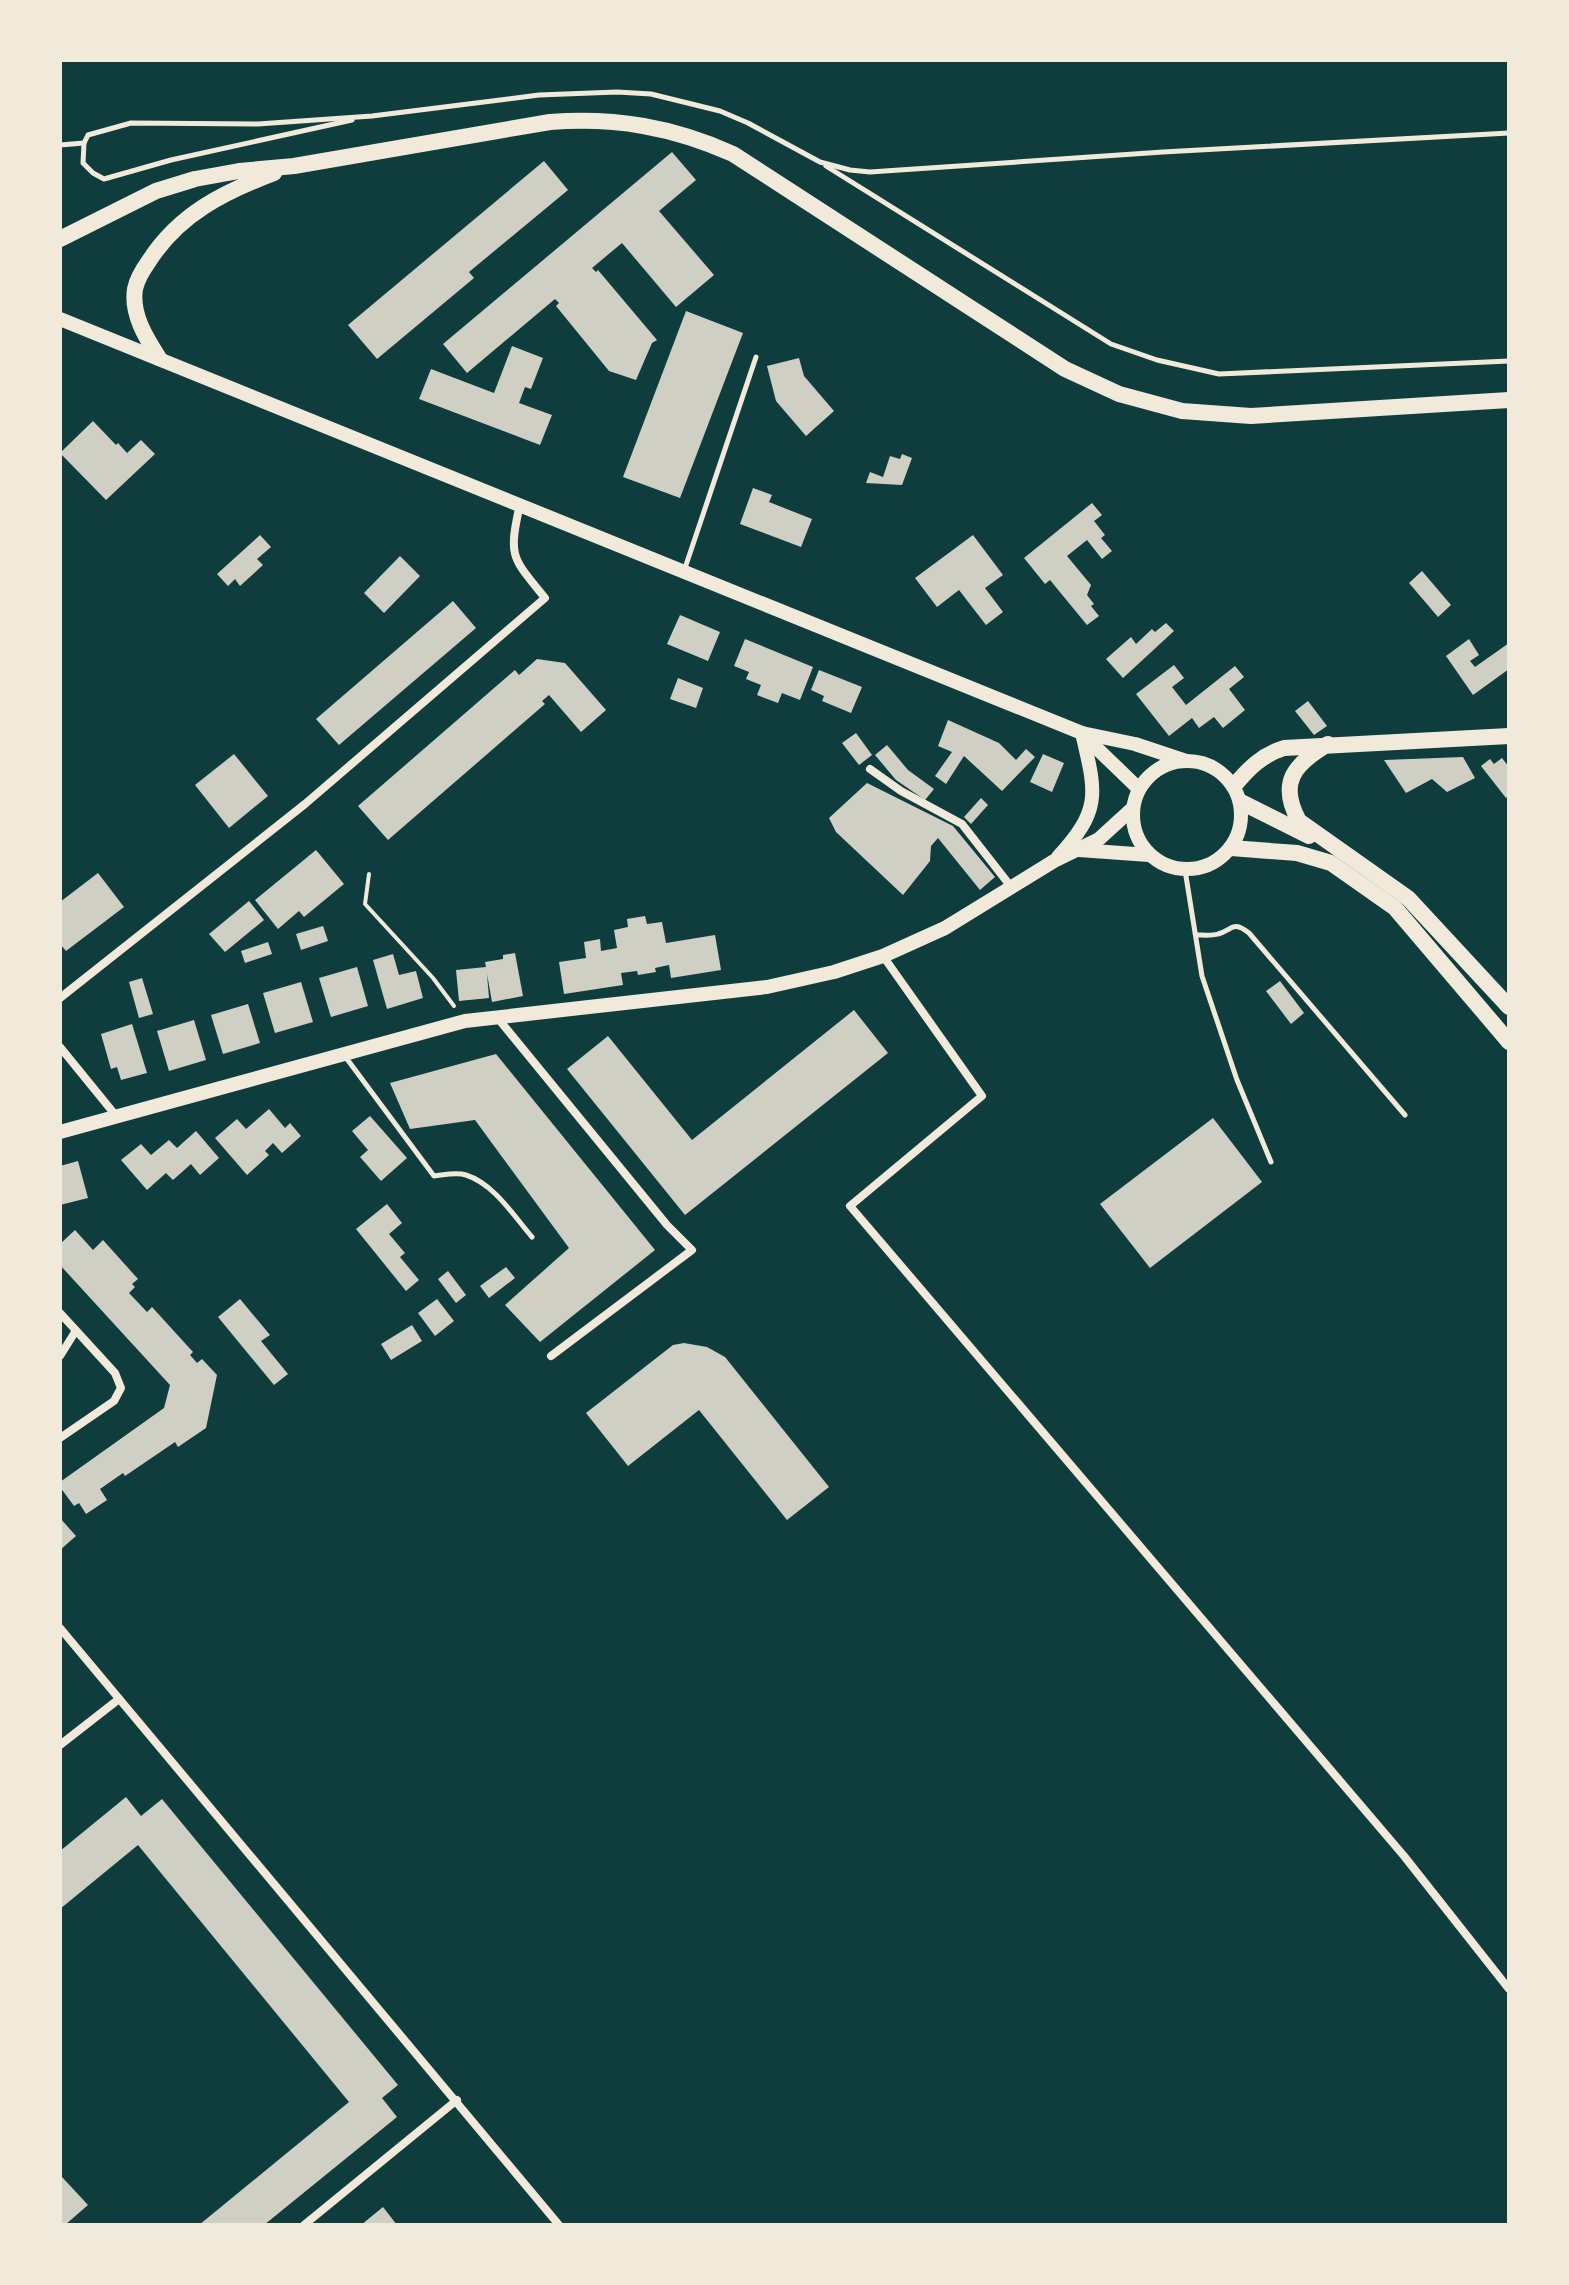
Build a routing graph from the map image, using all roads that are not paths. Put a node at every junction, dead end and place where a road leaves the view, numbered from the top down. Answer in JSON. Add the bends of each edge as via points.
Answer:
{"nodes":[{"id":1,"x":372,"y":116,"type":"junction"},
{"id":2,"x":1509,"y":133,"type":"edge"},
{"id":3,"x":84,"y":143,"type":"junction"},
{"id":4,"x":60,"y":145,"type":"edge"},
{"id":5,"x":820,"y":162,"type":"junction"},
{"id":6,"x":294,"y":166,"type":"junction"},
{"id":7,"x":60,"y":239,"type":"edge"},
{"id":8,"x":60,"y":319,"type":"edge"},
{"id":9,"x":756,"y":357,"type":"dead end"},
{"id":10,"x":159,"y":358,"type":"junction"},
{"id":11,"x":1509,"y":361,"type":"edge"},
{"id":12,"x":1509,"y":400,"type":"edge"},
{"id":13,"x":520,"y":504,"type":"junction"},
{"id":14,"x":684,"y":571,"type":"junction"},
{"id":15,"x":1082,"y":733,"type":"junction"},
{"id":16,"x":1509,"y":736,"type":"edge"},
{"id":17,"x":1328,"y":744,"type":"junction"},
{"id":18,"x":1186,"y":761,"type":"junction"},
{"id":19,"x":870,"y":769,"type":"dead end"},
{"id":20,"x":1139,"y":789,"type":"junction"},
{"id":21,"x":1237,"y":794,"type":"junction"},
{"id":22,"x":1133,"y":808,"type":"junction"},
{"id":23,"x":1231,"y":848,"type":"junction"},
{"id":24,"x":1336,"y":849,"type":"junction"},
{"id":25,"x":1079,"y":850,"type":"junction"},
{"id":26,"x":1149,"y":855,"type":"junction"},
{"id":27,"x":1054,"y":861,"type":"junction"},
{"id":28,"x":1185,"y":870,"type":"junction"},
{"id":29,"x":1012,"y":888,"type":"junction"},
{"id":30,"x":1196,"y":935,"type":"junction"},
{"id":31,"x":883,"y":956,"type":"junction"},
{"id":32,"x":60,"y":998,"type":"edge"},
{"id":33,"x":1509,"y":1007,"type":"edge"},
{"id":34,"x":496,"y":1015,"type":"junction"},
{"id":35,"x":1509,"y":1042,"type":"edge"},
{"id":36,"x":60,"y":1047,"type":"edge"},
{"id":37,"x":343,"y":1054,"type":"junction"},
{"id":38,"x":1405,"y":1115,"type":"dead end"},
{"id":39,"x":117,"y":1117,"type":"junction"},
{"id":40,"x":60,"y":1132,"type":"edge"},
{"id":41,"x":1271,"y":1162,"type":"dead end"},
{"id":42,"x":532,"y":1237,"type":"dead end"},
{"id":43,"x":60,"y":1313,"type":"edge"},
{"id":44,"x":75,"y":1332,"type":"junction"},
{"id":45,"x":60,"y":1356,"type":"edge"},
{"id":46,"x":551,"y":1356,"type":"dead end"},
{"id":47,"x":60,"y":1438,"type":"edge"},
{"id":48,"x":60,"y":1628,"type":"edge"},
{"id":49,"x":119,"y":1699,"type":"junction"},
{"id":50,"x":60,"y":1745,"type":"edge"},
{"id":51,"x":1509,"y":1989,"type":"edge"},
{"id":52,"x":457,"y":2100,"type":"junction"},
{"id":53,"x":304,"y":2225,"type":"edge"},
{"id":54,"x":559,"y":2225,"type":"edge"}],
"edges":[{"from":1,"to":3,"type":"lane","via":[[258,124],[131,123],[88,135]]},
{"from":1,"to":3,"type":"lane","via":[[104,179],[83,163]]},
{"from":1,"to":5,"type":"lane","via":[[551,94],[651,94],[720,111]]},
{"from":2,"to":5,"type":"lane","via":[[893,173]]},
{"from":3,"to":4,"type":"lane"},
{"from":5,"to":11,"type":"lane","via":[[1111,344],[1157,360],[1219,374]]},
{"from":6,"to":7,"type":"main road","via":[[239,171],[156,191]]},
{"from":6,"to":10,"type":"main road","via":[[210,202],[156,249],[135,289],[143,334]]},
{"from":6,"to":12,"type":"main road","via":[[550,122],[623,121],[673,131],[733,154],[1065,369],[1119,394],[1182,411],[1251,416]]},
{"from":8,"to":10,"type":"main road"},
{"from":9,"to":14,"type":"lane"},
{"from":10,"to":13,"type":"main road"},
{"from":13,"to":14,"type":"main road"},
{"from":13,"to":32,"type":"street","via":[[513,547],[517,562],[545,598],[305,804]]},
{"from":14,"to":15,"type":"main road"},
{"from":15,"to":18,"type":"main road"},
{"from":15,"to":20,"type":"main road"},
{"from":15,"to":27,"type":"main road","via":[[1093,780],[1092,804],[1079,833]]},
{"from":16,"to":17,"type":"main road"},
{"from":17,"to":21,"type":"main road","via":[[1269,753],[1253,764]]},
{"from":17,"to":24,"type":"main road","via":[[1301,762],[1289,795],[1299,821]]},
{"from":18,"to":20,"type":"main road","via":[[1151,774]]},
{"from":18,"to":21,"type":"main road","via":[[1221,772]]},
{"from":19,"to":29,"type":"street","via":[[962,824]]},
{"from":20,"to":22,"type":"main road"},
{"from":21,"to":23,"type":"main road","via":[[1242,818]]},
{"from":21,"to":24,"type":"main road"},
{"from":22,"to":25,"type":"main road"},
{"from":22,"to":26,"type":"main road","via":[[1135,833]]},
{"from":23,"to":28,"type":"main road","via":[[1210,864]]},
{"from":23,"to":35,"type":"main road","via":[[1297,853],[1331,863],[1357,881],[1395,908]]},
{"from":24,"to":33,"type":"main road","via":[[1408,898]]},
{"from":25,"to":26,"type":"main road"},
{"from":25,"to":27,"type":"main road"},
{"from":26,"to":28,"type":"main road"},
{"from":27,"to":29,"type":"main road"},
{"from":28,"to":30,"type":"lane"},
{"from":29,"to":31,"type":"main road","via":[[945,928]]},
{"from":30,"to":38,"type":"lane","via":[[1220,934],[1231,926],[1249,933]]},
{"from":30,"to":41,"type":"lane","via":[[1202,976]]},
{"from":31,"to":34,"type":"main road","via":[[767,987]]},
{"from":31,"to":51,"type":"street","via":[[982,1096],[850,1206],[1404,1856]]},
{"from":34,"to":37,"type":"main road"},
{"from":34,"to":46,"type":"street","via":[[692,1250]]},
{"from":36,"to":39,"type":"street"},
{"from":37,"to":39,"type":"main road"},
{"from":37,"to":42,"type":"lane","via":[[434,1176],[457,1173],[481,1183]]},
{"from":39,"to":40,"type":"main road"},
{"from":43,"to":44,"type":"street"},
{"from":44,"to":45,"type":"street"},
{"from":44,"to":47,"type":"street","via":[[115,1373],[121,1388],[114,1401]]},
{"from":48,"to":49,"type":"street"},
{"from":49,"to":50,"type":"street"},
{"from":49,"to":52,"type":"street"},
{"from":52,"to":53,"type":"street"},
{"from":52,"to":54,"type":"street"}]}
